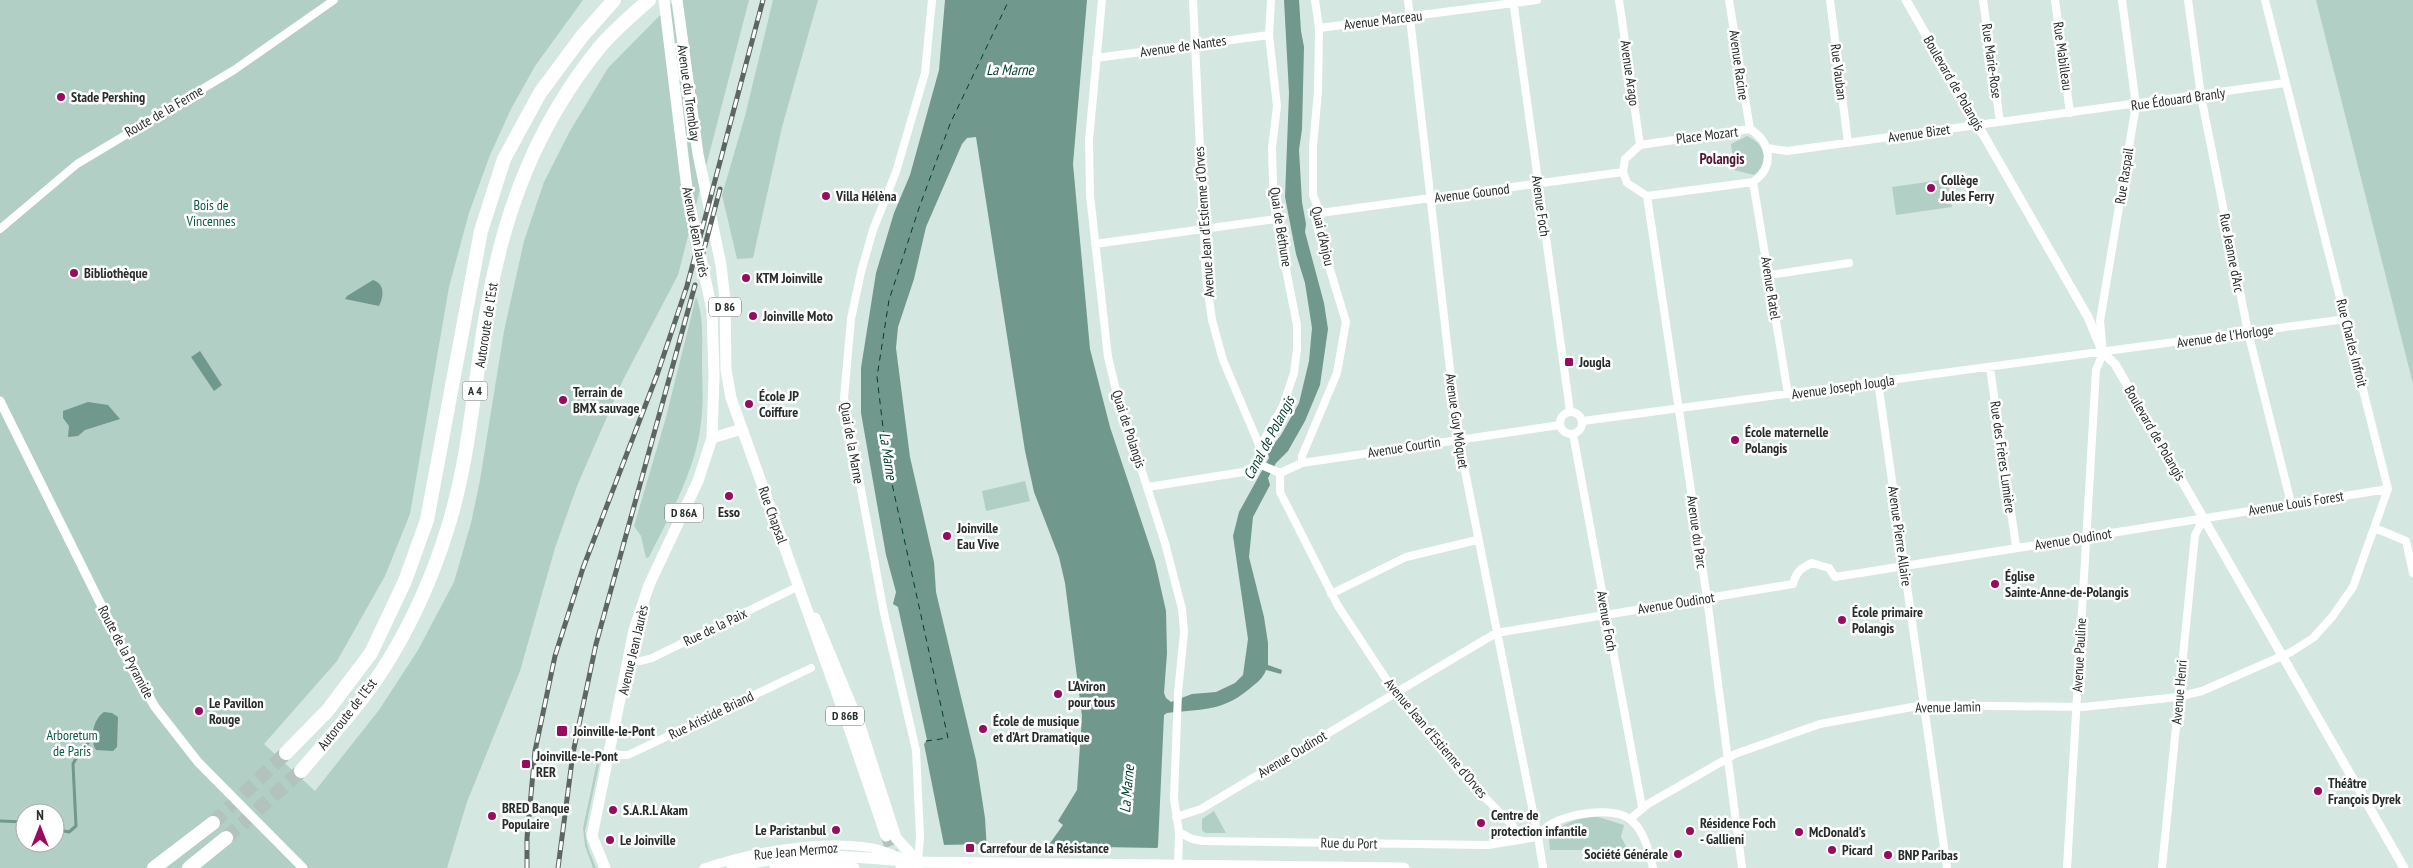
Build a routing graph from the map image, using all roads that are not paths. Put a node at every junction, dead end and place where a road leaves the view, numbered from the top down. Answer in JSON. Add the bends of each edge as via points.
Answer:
{"nodes":[{"id":1,"x":334,"y":0,"type":"edge"},
{"id":2,"x":614,"y":0,"type":"edge"},
{"id":3,"x":649,"y":0,"type":"edge"},
{"id":4,"x":664,"y":0,"type":"edge"},
{"id":5,"x":677,"y":0,"type":"edge"},
{"id":6,"x":932,"y":0,"type":"edge"},
{"id":7,"x":1102,"y":0,"type":"edge"},
{"id":8,"x":1193,"y":0,"type":"edge"},
{"id":9,"x":1271,"y":0,"type":"edge"},
{"id":10,"x":1316,"y":0,"type":"edge"},
{"id":11,"x":1408,"y":0,"type":"edge"},
{"id":12,"x":1537,"y":0,"type":"edge"},
{"id":13,"x":1619,"y":0,"type":"edge"},
{"id":14,"x":1729,"y":0,"type":"edge"},
{"id":15,"x":1830,"y":0,"type":"edge"},
{"id":16,"x":1906,"y":0,"type":"edge"},
{"id":17,"x":1983,"y":0,"type":"edge"},
{"id":18,"x":2055,"y":0,"type":"edge"},
{"id":19,"x":2122,"y":0,"type":"edge"},
{"id":20,"x":2188,"y":0,"type":"edge"},
{"id":21,"x":2265,"y":0,"type":"edge"},
{"id":22,"x":1513,"y":2,"type":"edge"},
{"id":23,"x":1409,"y":16,"type":"junction"},
{"id":24,"x":1319,"y":28,"type":"junction"},
{"id":25,"x":1269,"y":34,"type":"junction"},
{"id":26,"x":1196,"y":45,"type":"junction"},
{"id":27,"x":1096,"y":58,"type":"junction"},
{"id":28,"x":2285,"y":83,"type":"junction"},
{"id":29,"x":2200,"y":96,"type":"junction"},
{"id":30,"x":2136,"y":105,"type":"junction"},
{"id":31,"x":2070,"y":113,"type":"junction"},
{"id":32,"x":2000,"y":122,"type":"junction"},
{"id":33,"x":1977,"y":124,"type":"junction"},
{"id":34,"x":1750,"y":129,"type":"junction"},
{"id":35,"x":1848,"y":143,"type":"junction"},
{"id":36,"x":1640,"y":145,"type":"junction"},
{"id":37,"x":1767,"y":148,"type":"junction"},
{"id":38,"x":1623,"y":172,"type":"junction"},
{"id":39,"x":684,"y":173,"type":"joint"},
{"id":40,"x":1753,"y":182,"type":"junction"},
{"id":41,"x":1538,"y":184,"type":"junction"},
{"id":42,"x":705,"y":185,"type":"joint"},
{"id":43,"x":1647,"y":196,"type":"junction"},
{"id":44,"x":1429,"y":198,"type":"junction"},
{"id":45,"x":1320,"y":213,"type":"junction"},
{"id":46,"x":1276,"y":219,"type":"junction"},
{"id":47,"x":0,"y":229,"type":"edge"},
{"id":48,"x":1203,"y":229,"type":"junction"},
{"id":49,"x":1095,"y":244,"type":"junction"},
{"id":50,"x":1849,"y":263,"type":"dead end"},
{"id":51,"x":1770,"y":275,"type":"junction"},
{"id":52,"x":2346,"y":319,"type":"junction"},
{"id":53,"x":2248,"y":332,"type":"junction"},
{"id":54,"x":2103,"y":353,"type":"junction"},
{"id":55,"x":1990,"y":368,"type":"junction"},
{"id":56,"x":1878,"y":382,"type":"junction"},
{"id":57,"x":1788,"y":394,"type":"junction"},
{"id":58,"x":0,"y":401,"type":"edge"},
{"id":59,"x":1679,"y":408,"type":"junction"},
{"id":60,"x":1570,"y":411,"type":"junction"},
{"id":61,"x":1583,"y":422,"type":"junction"},
{"id":62,"x":1560,"y":425,"type":"junction"},
{"id":63,"x":742,"y":430,"type":"junction"},
{"id":64,"x":1573,"y":434,"type":"junction"},
{"id":65,"x":712,"y":438,"type":"junction"},
{"id":66,"x":1458,"y":439,"type":"junction"},
{"id":67,"x":1260,"y":447,"type":"junction"},
{"id":68,"x":1302,"y":463,"type":"junction"},
{"id":69,"x":1259,"y":464,"type":"junction"},
{"id":70,"x":1280,"y":473,"type":"junction"},
{"id":71,"x":1148,"y":487,"type":"junction"},
{"id":72,"x":2388,"y":489,"type":"junction"},
{"id":73,"x":2291,"y":503,"type":"junction"},
{"id":74,"x":2204,"y":518,"type":"junction"},
{"id":75,"x":2375,"y":528,"type":"junction"},
{"id":76,"x":2086,"y":536,"type":"junction"},
{"id":77,"x":1477,"y":540,"type":"junction"},
{"id":78,"x":2016,"y":546,"type":"junction"},
{"id":79,"x":1904,"y":567,"type":"junction"},
{"id":80,"x":2413,"y":574,"type":"edge"},
{"id":81,"x":801,"y":592,"type":"junction"},
{"id":82,"x":1331,"y":594,"type":"junction"},
{"id":83,"x":1707,"y":598,"type":"junction"},
{"id":84,"x":1605,"y":614,"type":"junction"},
{"id":85,"x":1496,"y":633,"type":"junction"},
{"id":86,"x":2284,"y":656,"type":"junction"},
{"id":87,"x":629,"y":659,"type":"junction"},
{"id":88,"x":811,"y":668,"type":"dead end"},
{"id":89,"x":1396,"y":693,"type":"junction"},
{"id":90,"x":2178,"y":698,"type":"junction"},
{"id":91,"x":1923,"y":705,"type":"junction"},
{"id":92,"x":2076,"y":707,"type":"junction"},
{"id":93,"x":286,"y":753,"type":"tunnel mouth"},
{"id":94,"x":609,"y":755,"type":"junction"},
{"id":95,"x":1728,"y":758,"type":"junction"},
{"id":96,"x":301,"y":771,"type":"tunnel mouth"},
{"id":97,"x":1642,"y":807,"type":"junction"},
{"id":98,"x":1176,"y":817,"type":"junction"},
{"id":99,"x":1630,"y":819,"type":"junction"},
{"id":100,"x":213,"y":823,"type":"tunnel mouth"},
{"id":101,"x":1179,"y":832,"type":"junction"},
{"id":102,"x":886,"y":836,"type":"tunnel mouth"},
{"id":103,"x":1538,"y":837,"type":"junction"},
{"id":104,"x":226,"y":838,"type":"tunnel mouth"},
{"id":105,"x":1521,"y":839,"type":"junction"},
{"id":106,"x":917,"y":865,"type":"edge"},
{"id":107,"x":154,"y":868,"type":"edge"},
{"id":108,"x":189,"y":868,"type":"edge"},
{"id":109,"x":303,"y":868,"type":"edge"},
{"id":110,"x":605,"y":868,"type":"edge"},
{"id":111,"x":704,"y":868,"type":"edge"},
{"id":112,"x":732,"y":868,"type":"edge"},
{"id":113,"x":775,"y":868,"type":"edge"},
{"id":114,"x":854,"y":868,"type":"edge"},
{"id":115,"x":900,"y":868,"type":"edge"},
{"id":116,"x":1178,"y":868,"type":"edge"},
{"id":117,"x":1404,"y":868,"type":"edge"},
{"id":118,"x":1543,"y":868,"type":"edge"},
{"id":119,"x":1653,"y":868,"type":"edge"},
{"id":120,"x":1742,"y":868,"type":"edge"},
{"id":121,"x":1947,"y":868,"type":"edge"},
{"id":122,"x":2067,"y":868,"type":"edge"},
{"id":123,"x":2162,"y":868,"type":"edge"},
{"id":124,"x":2404,"y":868,"type":"edge"}],
"edges":[{"from":1,"to":47,"type":"street","name":"Route de la Ferme","via":[[234,70],[77,164]]},
{"from":2,"to":93,"type":"highway","name":"Autoroute de l’Est","number":"A 4","via":[[540,93],[504,159],[481,230],[427,520],[405,581],[371,652],[328,710]]},
{"from":3,"to":96,"type":"highway","name":"Autoroute de l’Est","number":"A 4","via":[[599,47],[559,105],[526,165],[503,231],[487,309],[467,452],[428,586],[385,666]]},
{"from":4,"to":39,"type":"main road","name":"Avenue du Tremblay"},
{"from":5,"to":42,"type":"main road","name":"Avenue du Tremblay","number":"D 86"},
{"from":6,"to":106,"type":"street","name":"Quai de la Marne","via":[[925,73],[896,172],[873,230],[861,272],[851,319],[844,398],[884,613],[916,750],[920,837]]},
{"from":7,"to":27,"type":"street","name":"Quai de Polangis"},
{"from":8,"to":26,"type":"street","name":"Avenue Jean d'Estienne d'Orves"},
{"from":9,"to":25,"type":"street","name":"Quai de Béthune"},
{"from":10,"to":24,"type":"street","name":"Quai d'Anjou"},
{"from":11,"to":23,"type":"street","name":"Avenue Guy Môquet"},
{"from":12,"to":22,"type":"street","name":"Avenue Marceau"},
{"from":13,"to":36,"type":"street","name":"Avenue Arago"},
{"from":14,"to":34,"type":"street","name":"Avenue Racine"},
{"from":15,"to":35,"type":"street","name":"Rue Vauban"},
{"from":16,"to":33,"type":"street","name":"Boulevard de Polangis"},
{"from":17,"to":32,"type":"street","name":"Rue Marie-Rose"},
{"from":18,"to":31,"type":"street","name":"Rue Mabilleau"},
{"from":19,"to":30,"type":"street","name":"Rue Raspail"},
{"from":20,"to":29,"type":"street","name":"Rue Jeanne d'Arc"},
{"from":21,"to":28,"type":"street","name":"Rue Charles Infroit"},
{"from":22,"to":23,"type":"street","name":"Avenue Marceau"},
{"from":22,"to":41,"type":"street","name":"Avenue Foch"},
{"from":23,"to":24,"type":"street","name":"Avenue Marceau"},
{"from":23,"to":44,"type":"street","name":"Avenue Guy Môquet"},
{"from":24,"to":45,"type":"street","name":"Quai d'Anjou","via":[[1313,195]]},
{"from":25,"to":26,"type":"street","name":"Avenue de Nantes"},
{"from":25,"to":46,"type":"street","name":"Quai de Béthune","via":[[1277,106],[1272,148]]},
{"from":26,"to":27,"type":"street","name":"Avenue de Nantes"},
{"from":26,"to":48,"type":"street","name":"Avenue Jean d'Estienne d'Orves"},
{"from":27,"to":49,"type":"street","name":"Quai de Polangis","via":[[1089,140]]},
{"from":28,"to":29,"type":"street","name":"Rue Édouard Branly"},
{"from":28,"to":52,"type":"street","name":"Rue Charles Infroit"},
{"from":29,"to":30,"type":"street","name":"Rue Édouard Branly"},
{"from":29,"to":53,"type":"street","name":"Rue Jeanne d'Arc"},
{"from":30,"to":31,"type":"street","name":"Rue Édouard Branly"},
{"from":30,"to":54,"type":"street","name":"Rue Raspail","via":[[2100,320]]},
{"from":31,"to":32,"type":"street","name":"Avenue Bizet"},
{"from":32,"to":33,"type":"street","name":"Avenue Bizet"},
{"from":33,"to":35,"type":"street","name":"Avenue Bizet"},
{"from":33,"to":54,"type":"street","name":"Boulevard de Polangis","via":[[2088,317]]},
{"from":34,"to":36,"type":"street","name":"Place Mozart"},
{"from":34,"to":37,"type":"street","name":"Place Mozart"},
{"from":35,"to":37,"type":"street","name":"Avenue Bizet","via":[[1787,151]]},
{"from":36,"to":38,"type":"street","via":[[1625,159]]},
{"from":37,"to":40,"type":"street","via":[[1769,159],[1766,168],[1762,176]]},
{"from":38,"to":41,"type":"street","name":"Avenue Gounod"},
{"from":38,"to":43,"type":"street","via":[[1627,183]]},
{"from":39,"to":65,"type":"main road","name":"Avenue Jean Jaurès","via":[[712,310]]},
{"from":40,"to":43,"type":"street"},
{"from":40,"to":51,"type":"street","name":"Avenue Ratel"},
{"from":41,"to":44,"type":"street","name":"Avenue Gounod"},
{"from":41,"to":60,"type":"street","name":"Avenue Foch"},
{"from":42,"to":63,"type":"main road","name":"Rue Chapsal","number":"D 86","via":[[721,265],[728,386]]},
{"from":43,"to":59,"type":"street","name":"Avenue du Parc"},
{"from":44,"to":45,"type":"street","name":"Avenue Gounod"},
{"from":44,"to":66,"type":"street","name":"Avenue Guy Môquet"},
{"from":45,"to":68,"type":"street","name":"Quai d'Anjou","via":[[1318,230],[1346,322],[1337,373],[1302,456]]},
{"from":46,"to":48,"type":"street"},
{"from":46,"to":67,"type":"street","name":"Quai de Béthune","via":[[1295,315],[1297,349],[1294,373],[1283,406]]},
{"from":48,"to":49,"type":"street"},
{"from":48,"to":67,"type":"street","name":"Avenue Jean d'Estienne d'Orves","via":[[1212,320],[1226,368]]},
{"from":49,"to":71,"type":"street","name":"Quai de Polangis","via":[[1108,357]]},
{"from":50,"to":51,"type":"street"},
{"from":51,"to":57,"type":"street","name":"Avenue Ratel"},
{"from":52,"to":53,"type":"street","name":"Avenue de l'Horloge"},
{"from":52,"to":72,"type":"street","name":"Rue Charles Infroit"},
{"from":53,"to":54,"type":"street","name":"Avenue de l'Horloge"},
{"from":53,"to":73,"type":"street","name":"Rue Jeanne d'Arc"},
{"from":54,"to":55,"type":"street","name":"Avenue Joseph Jougla"},
{"from":54,"to":74,"type":"street","name":"Boulevard de Polangis","via":[[2115,364]]},
{"from":54,"to":76,"type":"street","name":"Avenue Pauline","via":[[2096,370]]},
{"from":55,"to":56,"type":"street","name":"Avenue Joseph Jougla"},
{"from":55,"to":78,"type":"street","name":"Rue des Frères Lumière"},
{"from":56,"to":57,"type":"street","name":"Avenue Joseph Jougla"},
{"from":56,"to":79,"type":"street","name":"Avenue Pierre Allaire"},
{"from":57,"to":59,"type":"street","name":"Avenue Joseph Jougla"},
{"from":58,"to":109,"type":"street","name":"Route de la Pyramide","via":[[126,655],[155,706],[198,762]]},
{"from":59,"to":61,"type":"street","name":"Avenue Joseph Jougla"},
{"from":59,"to":83,"type":"street","name":"Avenue du Parc"},
{"from":60,"to":61,"type":"street","via":[[1580,415]]},
{"from":60,"to":62,"type":"street","via":[[1564,414]]},
{"from":61,"to":64,"type":"street"},
{"from":62,"to":64,"type":"street","via":[[1562,431]]},
{"from":62,"to":66,"type":"street","name":"Avenue Courtin"},
{"from":63,"to":65,"type":"main road"},
{"from":63,"to":81,"type":"main road","name":"Rue Chapsal","number":"D 86B"},
{"from":64,"to":84,"type":"street","name":"Avenue Foch"},
{"from":65,"to":87,"type":"main road","name":"Avenue Jean Jaurès","number":"D 86A","via":[[698,481],[650,585],[634,630]]},
{"from":66,"to":68,"type":"street","name":"Avenue Courtin"},
{"from":66,"to":77,"type":"street","name":"Avenue Guy Môquet"},
{"from":67,"to":69,"type":"street","name":"Avenue Jean d'Estienne d'Orves"},
{"from":68,"to":70,"type":"street","name":"Avenue Courtin"},
{"from":69,"to":70,"type":"street"},
{"from":69,"to":71,"type":"street","via":[[1243,472]]},
{"from":70,"to":82,"type":"street","name":"Avenue Jean d'Estienne d'Orves","via":[[1280,492]]},
{"from":71,"to":98,"type":"street","name":"Quai de Polangis","via":[[1182,609],[1184,632],[1178,693]]},
{"from":72,"to":73,"type":"street","name":"Avenue Louis Forest"},
{"from":72,"to":75,"type":"street"},
{"from":73,"to":74,"type":"street","name":"Avenue Louis Forest"},
{"from":74,"to":76,"type":"street","name":"Avenue Oudinot"},
{"from":74,"to":86,"type":"street","name":"Boulevard de Polangis"},
{"from":74,"to":90,"type":"street","name":"Avenue Henri","via":[[2195,535]]},
{"from":75,"to":80,"type":"street","via":[[2406,541]]},
{"from":75,"to":86,"type":"street","via":[[2353,587],[2332,617],[2313,638]]},
{"from":76,"to":78,"type":"street","name":"Avenue Oudinot"},
{"from":76,"to":92,"type":"street","name":"Avenue Pauline"},
{"from":77,"to":82,"type":"street","via":[[1406,557]]},
{"from":77,"to":85,"type":"street","name":"Avenue Guy Môquet"},
{"from":78,"to":79,"type":"street","name":"Avenue Oudinot"},
{"from":79,"to":83,"type":"street","name":"Avenue Oudinot","via":[[1835,577],[1829,568],[1812,562],[1801,567],[1793,584]]},
{"from":79,"to":91,"type":"street","name":"Avenue Pierre Allaire"},
{"from":81,"to":87,"type":"street","name":"Rue de la Paix","via":[[652,658],[641,661]]},
{"from":81,"to":102,"type":"main road","name":"Rue Chapsal","number":"D 86B"},
{"from":81,"to":106,"type":"main road","via":[[824,636],[860,726],[896,838]]},
{"from":82,"to":89,"type":"street","name":"Avenue Jean d'Estienne d'Orves"},
{"from":83,"to":84,"type":"street","name":"Avenue Oudinot"},
{"from":83,"to":95,"type":"street","name":"Avenue du Parc"},
{"from":84,"to":85,"type":"street","name":"Avenue Oudinot"},
{"from":84,"to":97,"type":"street","name":"Avenue Foch"},
{"from":85,"to":89,"type":"street","name":"Avenue Oudinot"},
{"from":85,"to":103,"type":"street","name":"Avenue Guy Môquet"},
{"from":86,"to":90,"type":"street","name":"Avenue Jamin"},
{"from":86,"to":124,"type":"street","name":"Boulevard de Polangis"},
{"from":87,"to":94,"type":"main road","name":"Avenue Jean Jaurès","number":"D 86A"},
{"from":88,"to":94,"type":"street","name":"Rue Aristide Briand","via":[[628,755]]},
{"from":89,"to":98,"type":"street","name":"Avenue Oudinot","via":[[1201,809]]},
{"from":89,"to":105,"type":"street","name":"Avenue Jean d'Estienne d'Orves","via":[[1457,769]]},
{"from":90,"to":92,"type":"street","name":"Avenue Jamin"},
{"from":90,"to":123,"type":"street","name":"Avenue Henri"},
{"from":91,"to":92,"type":"street","name":"Avenue Jamin"},
{"from":91,"to":95,"type":"street","name":"Avenue Jamin","via":[[1820,724]]},
{"from":91,"to":121,"type":"street","name":"Avenue Pierre Allaire"},
{"from":92,"to":122,"type":"street","name":"Avenue Pauline"},
{"from":94,"to":110,"type":"main road","name":"Avenue Jean Jaurès","number":"D 86A","via":[[592,836]]},
{"from":95,"to":97,"type":"street","name":"Avenue Jamin"},
{"from":95,"to":120,"type":"street","name":"Avenue du Parc"},
{"from":97,"to":99,"type":"street","name":"Avenue Jamin"},
{"from":98,"to":101,"type":"street","name":"Quai de Polangis"},
{"from":99,"to":103,"type":"street","via":[[1586,813],[1552,824]]},
{"from":99,"to":119,"type":"street","via":[[1643,837]]},
{"from":100,"to":107,"type":"highway"},
{"from":101,"to":105,"type":"street","name":"Rue du Port","via":[[1203,841],[1488,845]]},
{"from":101,"to":116,"type":"street","name":"Quai de Polangis"},
{"from":103,"to":105,"type":"street","name":"Rue du Port"},
{"from":103,"to":118,"type":"street","name":"Avenue Guy Môquet"},
{"from":104,"to":108,"type":"highway"},
{"from":106,"to":111,"type":"street","name":"Rue Jean Mermoz","via":[[865,846],[822,846],[748,855]]},
{"from":106,"to":112,"type":"main road","via":[[820,855]]},
{"from":106,"to":115,"type":"main road"},
{"from":106,"to":117,"type":"main road","via":[[933,862]]},
{"from":113,"to":114,"type":"main road","via":[[813,864]]}]}
